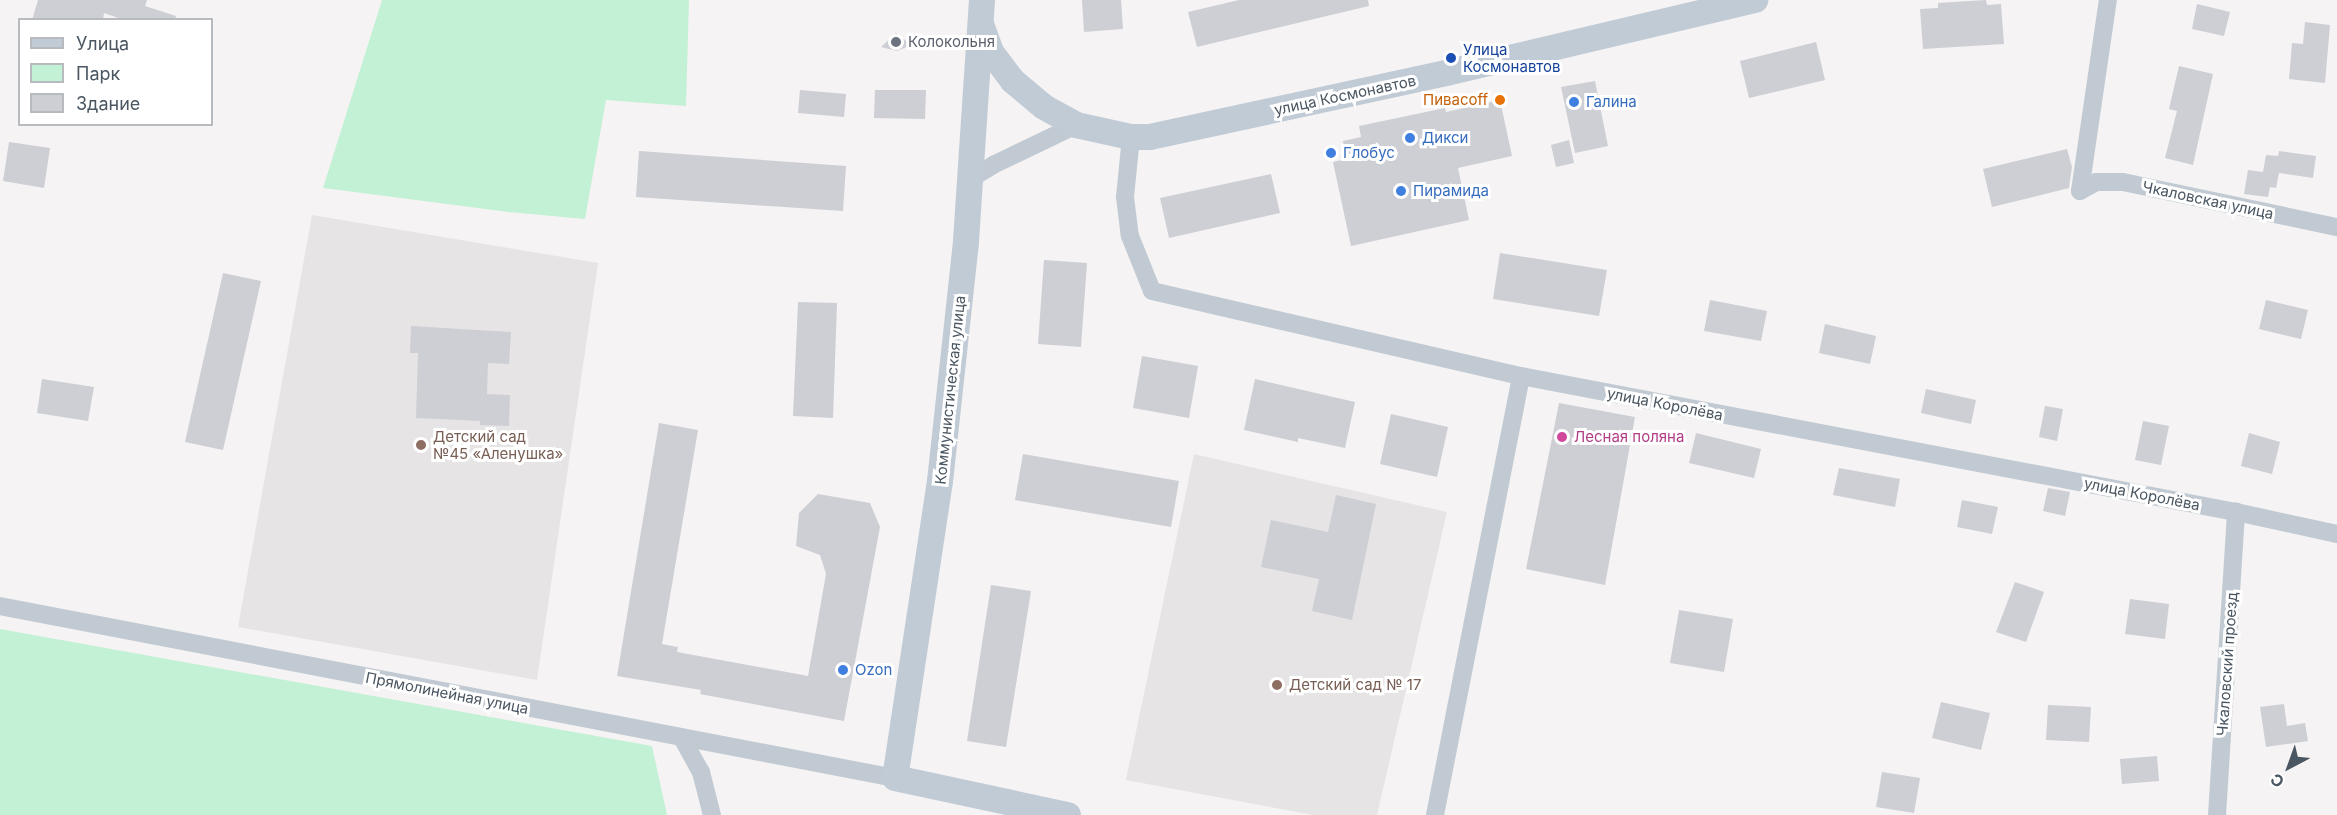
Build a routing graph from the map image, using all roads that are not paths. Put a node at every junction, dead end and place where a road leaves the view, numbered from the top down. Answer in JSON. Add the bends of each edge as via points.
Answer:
{"nodes":[{"id":1,"x":1755,"y":0,"type":"edge"},
{"id":2,"x":2108,"y":0,"type":"edge"},
{"id":3,"x":981,"y":11,"type":"edge"},
{"id":4,"x":1076,"y":125,"type":"junction"},
{"id":5,"x":1131,"y":136,"type":"junction"},
{"id":6,"x":970,"y":179,"type":"junction"},
{"id":7,"x":2337,"y":227,"type":"edge"},
{"id":8,"x":1521,"y":376,"type":"junction"},
{"id":9,"x":2236,"y":512,"type":"junction"},
{"id":10,"x":2337,"y":534,"type":"edge"},
{"id":11,"x":0,"y":606,"type":"edge"},
{"id":12,"x":682,"y":738,"type":"junction"},
{"id":13,"x":895,"y":778,"type":"junction"},
{"id":14,"x":712,"y":815,"type":"edge"},
{"id":15,"x":1068,"y":815,"type":"edge"},
{"id":16,"x":1435,"y":815,"type":"edge"},
{"id":17,"x":2217,"y":815,"type":"edge"}],
"edges":[{"from":1,"to":5,"type":"street","name":"улица Космонавтов","via":[[1215,124],[1160,135]]},
{"from":2,"to":7,"type":"street","name":"Чкаловская улица","via":[[2080,191],[2096,182],[2123,182]]},
{"from":3,"to":4,"type":"street","name":"улица Космонавтов","via":[[991,52],[1013,81],[1044,107]]},
{"from":3,"to":6,"type":"street","name":"Коммунистическая улица"},
{"from":4,"to":5,"type":"street","name":"улица Космонавтов"},
{"from":4,"to":6,"type":"street"},
{"from":5,"to":8,"type":"street","name":"улица Королёва","via":[[1125,198],[1130,236],[1152,291]]},
{"from":6,"to":13,"type":"street","name":"Коммунистическая улица","via":[[940,481]]},
{"from":8,"to":9,"type":"street","name":"улица Королёва"},
{"from":8,"to":16,"type":"street"},
{"from":9,"to":10,"type":"street","name":"улица Королёва"},
{"from":9,"to":17,"type":"street","name":"Чкаловский проезд"},
{"from":11,"to":12,"type":"street","name":"Прямолинейная улица"},
{"from":12,"to":13,"type":"street","name":"Прямолинейная улица"},
{"from":12,"to":14,"type":"street","via":[[701,772]]},
{"from":13,"to":15,"type":"street"}]}
